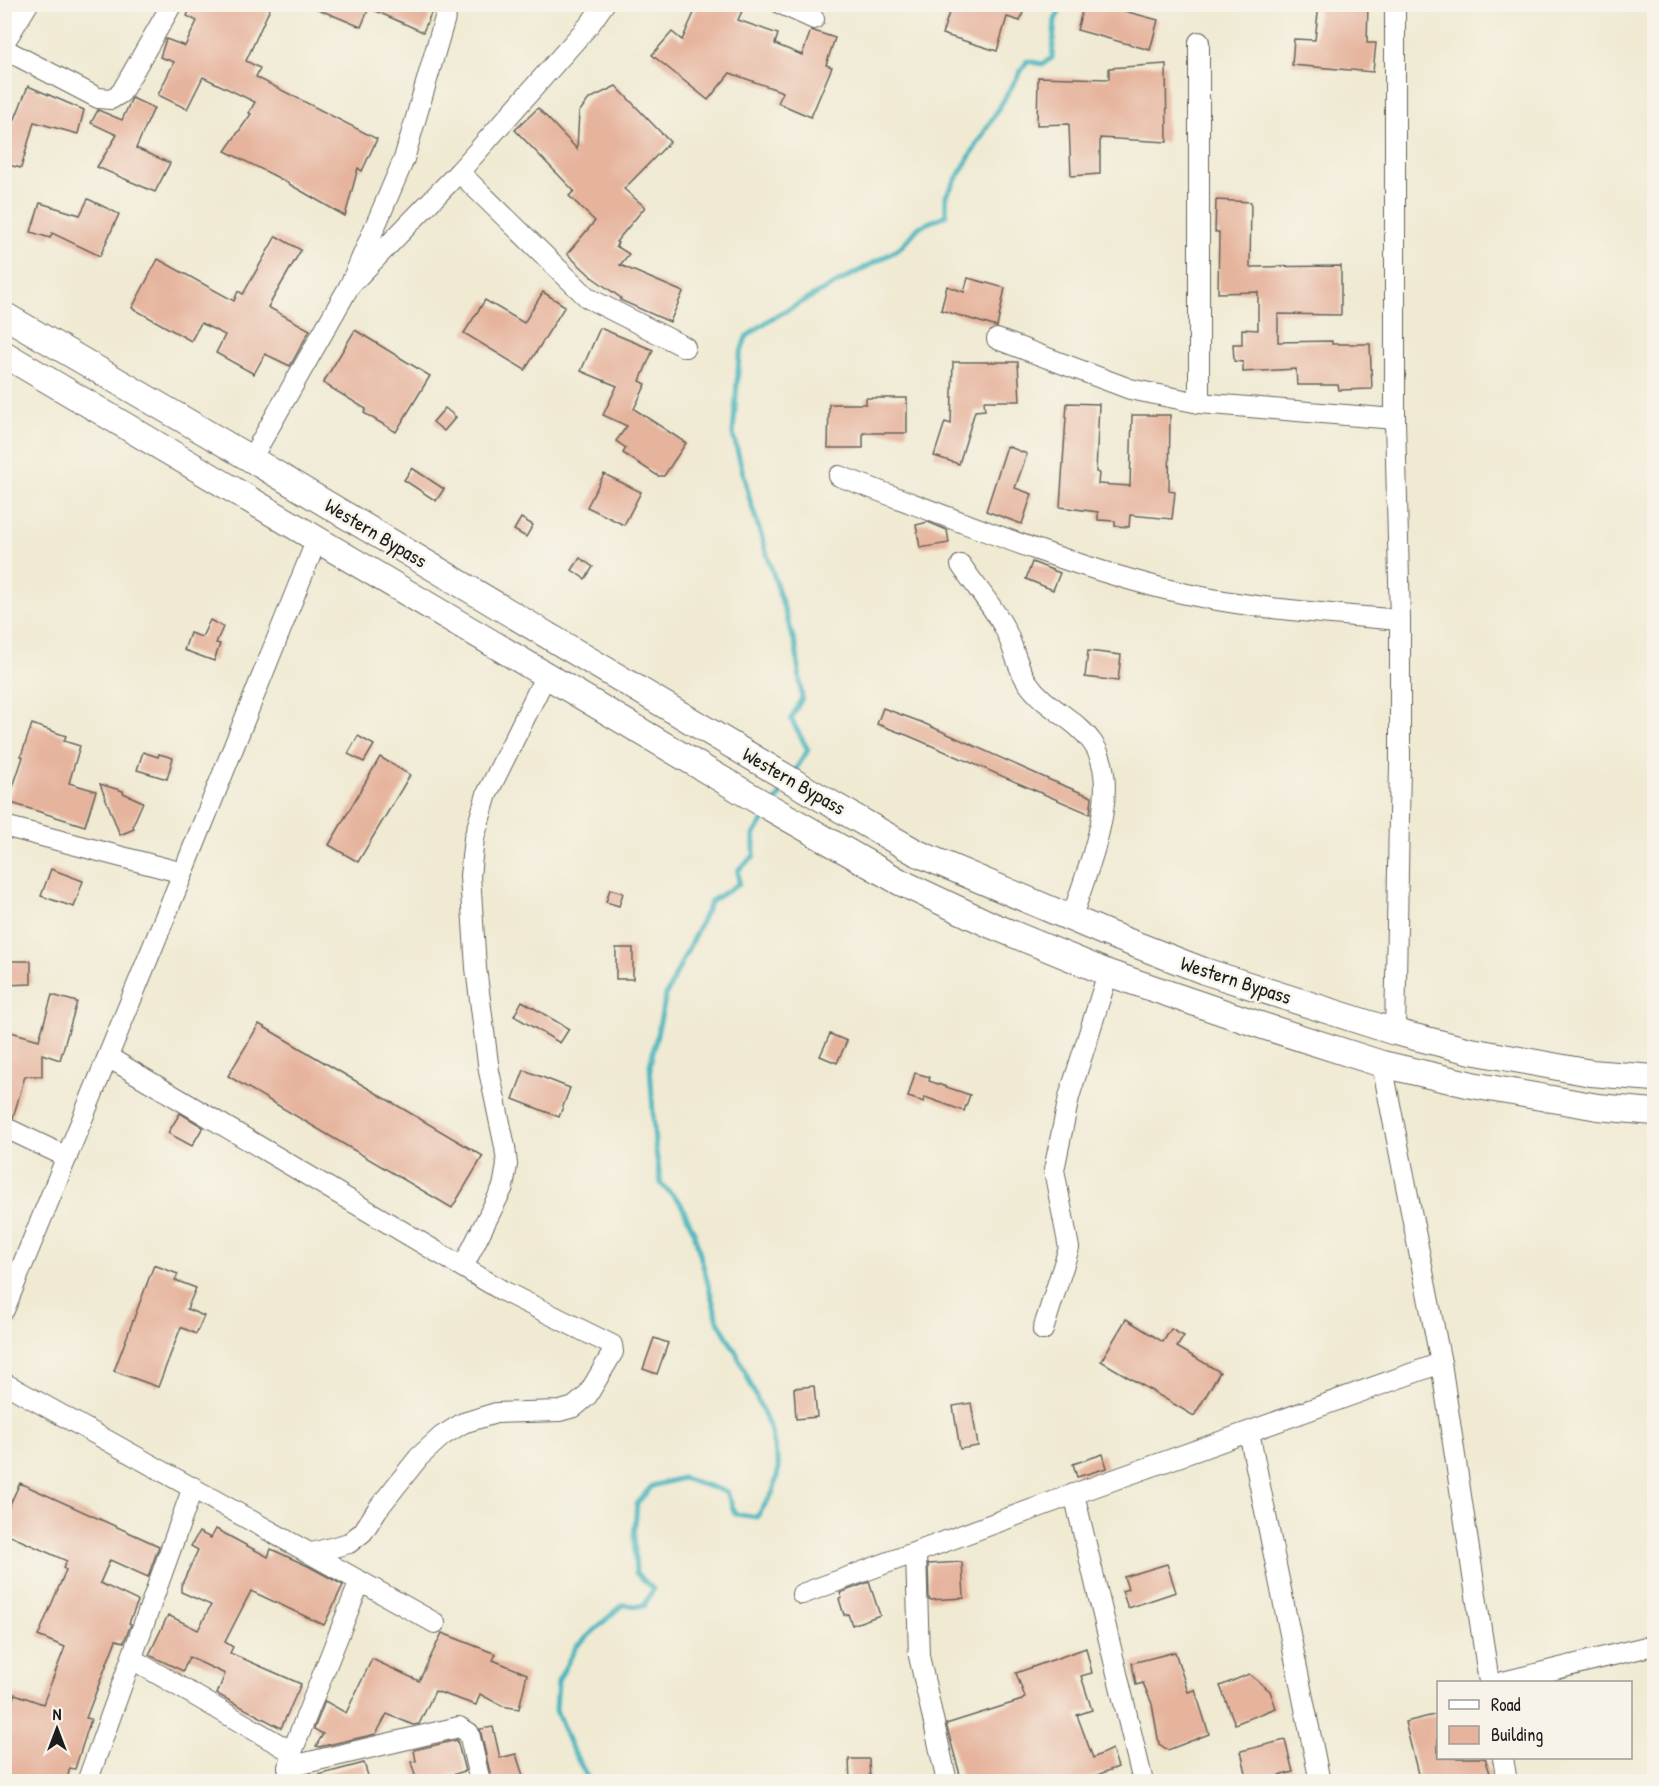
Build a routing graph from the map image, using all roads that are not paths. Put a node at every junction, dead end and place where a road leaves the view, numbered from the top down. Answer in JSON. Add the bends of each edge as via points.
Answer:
{"nodes":[{"id":1,"x":28,"y":4,"type":"edge"},
{"id":2,"x":172,"y":4,"type":"edge"},
{"id":3,"x":448,"y":4,"type":"edge"},
{"id":4,"x":604,"y":4,"type":"edge"},
{"id":5,"x":781,"y":4,"type":"edge"},
{"id":6,"x":1395,"y":4,"type":"edge"},
{"id":7,"x":814,"y":19,"type":"dead end"},
{"id":8,"x":1199,"y":42,"type":"dead end"},
{"id":9,"x":4,"y":43,"type":"edge"},
{"id":10,"x":4,"y":49,"type":"edge"},
{"id":11,"x":459,"y":172,"type":"junction"},
{"id":12,"x":350,"y":285,"type":"junction"},
{"id":13,"x":4,"y":315,"type":"edge"},
{"id":14,"x":997,"y":339,"type":"dead end"},
{"id":15,"x":685,"y":347,"type":"dead end"},
{"id":16,"x":4,"y":354,"type":"edge"},
{"id":17,"x":1199,"y":403,"type":"junction"},
{"id":18,"x":1395,"y":419,"type":"junction"},
{"id":19,"x":251,"y":459,"type":"junction"},
{"id":20,"x":838,"y":476,"type":"dead end"},
{"id":21,"x":317,"y":539,"type":"junction"},
{"id":22,"x":961,"y":565,"type":"dead end"},
{"id":23,"x":1400,"y":620,"type":"junction"},
{"id":24,"x":546,"y":675,"type":"junction"},
{"id":25,"x":4,"y":826,"type":"edge"},
{"id":26,"x":183,"y":873,"type":"junction"},
{"id":27,"x":1072,"y":917,"type":"junction"},
{"id":28,"x":1108,"y":973,"type":"junction"},
{"id":29,"x":1395,"y":1032,"type":"junction"},
{"id":30,"x":108,"y":1057,"type":"junction"},
{"id":31,"x":1382,"y":1064,"type":"junction"},
{"id":32,"x":1654,"y":1078,"type":"edge"},
{"id":33,"x":1654,"y":1112,"type":"edge"},
{"id":34,"x":4,"y":1127,"type":"edge"},
{"id":35,"x":67,"y":1157,"type":"junction"},
{"id":36,"x":463,"y":1268,"type":"junction"},
{"id":37,"x":4,"y":1310,"type":"edge"},
{"id":38,"x":1043,"y":1330,"type":"dead end"},
{"id":39,"x":1441,"y":1363,"type":"junction"},
{"id":40,"x":4,"y":1383,"type":"edge"},
{"id":41,"x":1249,"y":1432,"type":"junction"},
{"id":42,"x":193,"y":1487,"type":"junction"},
{"id":43,"x":1074,"y":1494,"type":"junction"},
{"id":44,"x":312,"y":1553,"type":"junction"},
{"id":45,"x":916,"y":1553,"type":"junction"},
{"id":46,"x":360,"y":1581,"type":"junction"},
{"id":47,"x":802,"y":1594,"type":"dead end"},
{"id":48,"x":435,"y":1623,"type":"dead end"},
{"id":49,"x":1654,"y":1645,"type":"edge"},
{"id":50,"x":132,"y":1659,"type":"junction"},
{"id":51,"x":1489,"y":1681,"type":"edge"},
{"id":52,"x":1511,"y":1681,"type":"edge"},
{"id":53,"x":1503,"y":1759,"type":"edge"},
{"id":54,"x":289,"y":1767,"type":"edge"},
{"id":55,"x":87,"y":1782,"type":"edge"},
{"id":56,"x":480,"y":1782,"type":"edge"},
{"id":57,"x":947,"y":1782,"type":"edge"},
{"id":58,"x":1143,"y":1782,"type":"edge"},
{"id":59,"x":1320,"y":1782,"type":"edge"},
{"id":60,"x":1507,"y":1782,"type":"edge"}],
"edges":[{"from":1,"to":9,"type":"street"},
{"from":2,"to":10,"type":"street","via":[[121,93],[111,99],[98,98]]},
{"from":3,"to":12,"type":"street","via":[[404,159]]},
{"from":4,"to":11,"type":"street"},
{"from":5,"to":7,"type":"street"},
{"from":6,"to":18,"type":"street"},
{"from":8,"to":17,"type":"street"},
{"from":11,"to":12,"type":"street"},
{"from":11,"to":15,"type":"street","via":[[588,298]]},
{"from":12,"to":19,"type":"street"},
{"from":13,"to":19,"type":"main road","name":"Western Bypass"},
{"from":14,"to":17,"type":"street","via":[[1130,389]]},
{"from":16,"to":21,"type":"main road","name":"Western Bypass"},
{"from":17,"to":18,"type":"street"},
{"from":18,"to":23,"type":"street"},
{"from":19,"to":27,"type":"main road","name":"Western Bypass","via":[[917,853]]},
{"from":20,"to":23,"type":"street","via":[[1095,570],[1163,589],[1257,607]]},
{"from":21,"to":24,"type":"main road","name":"Western Bypass"},
{"from":21,"to":26,"type":"street"},
{"from":22,"to":27,"type":"street","via":[[1005,629],[1017,666],[1029,685],[1093,742],[1101,760],[1106,786],[1104,815]]},
{"from":23,"to":29,"type":"street"},
{"from":24,"to":28,"type":"main road","name":"Western Bypass","via":[[900,882],[991,926]]},
{"from":24,"to":36,"type":"street","via":[[487,794],[474,838],[470,876],[476,968],[489,1071],[507,1165],[503,1187]]},
{"from":25,"to":26,"type":"street"},
{"from":26,"to":30,"type":"street"},
{"from":27,"to":29,"type":"main road","name":"Western Bypass","via":[[1204,971]]},
{"from":28,"to":31,"type":"main road","name":"Western Bypass"},
{"from":28,"to":38,"type":"street","via":[[1069,1097],[1054,1170],[1069,1248]]},
{"from":29,"to":32,"type":"main road","name":"Western Bypass","via":[[1471,1051],[1591,1073]]},
{"from":30,"to":35,"type":"street"},
{"from":30,"to":36,"type":"street"},
{"from":31,"to":33,"type":"main road","name":"Western Bypass","via":[[1472,1085],[1598,1107]]},
{"from":31,"to":39,"type":"street"},
{"from":34,"to":35,"type":"street"},
{"from":35,"to":37,"type":"street"},
{"from":36,"to":44,"type":"street","via":[[503,1292],[612,1344],[613,1352],[587,1396],[574,1407],[560,1412],[496,1413],[463,1423],[442,1436],[418,1457],[363,1532],[349,1543]]},
{"from":39,"to":41,"type":"street"},
{"from":39,"to":51,"type":"street"},
{"from":40,"to":42,"type":"street"},
{"from":41,"to":43,"type":"street"},
{"from":41,"to":59,"type":"street"},
{"from":42,"to":44,"type":"street"},
{"from":42,"to":50,"type":"street"},
{"from":43,"to":45,"type":"street"},
{"from":43,"to":58,"type":"street"},
{"from":44,"to":46,"type":"street"},
{"from":45,"to":47,"type":"street"},
{"from":45,"to":57,"type":"street","via":[[920,1656]]},
{"from":46,"to":48,"type":"street"},
{"from":46,"to":54,"type":"street"},
{"from":49,"to":52,"type":"street"},
{"from":50,"to":54,"type":"street"},
{"from":50,"to":55,"type":"street"},
{"from":53,"to":60,"type":"street"},
{"from":54,"to":56,"type":"street","via":[[459,1727],[468,1733]]}]}
